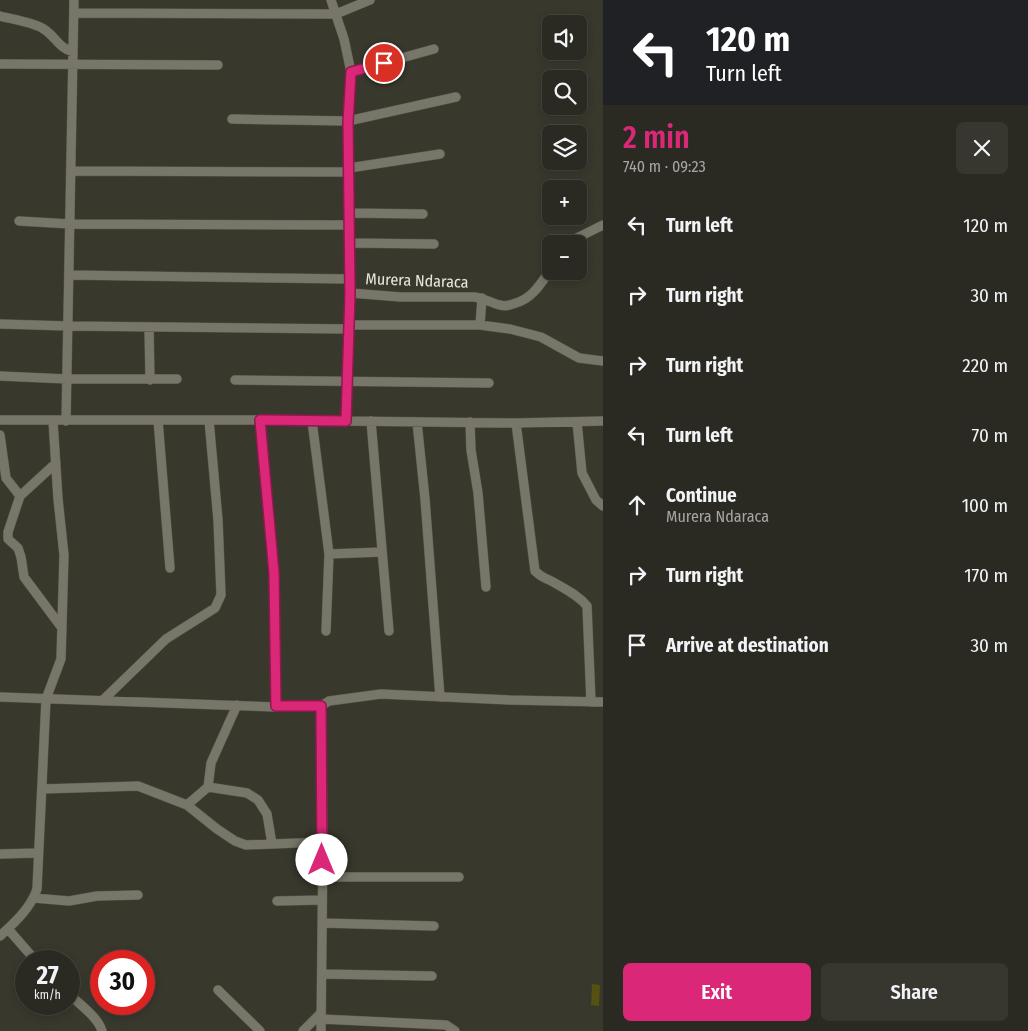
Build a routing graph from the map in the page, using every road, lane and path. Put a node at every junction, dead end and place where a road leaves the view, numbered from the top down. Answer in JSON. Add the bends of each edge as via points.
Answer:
{"nodes":[{"id":1,"x":74,"y":0,"type":"edge"},
{"id":2,"x":331,"y":0,"type":"edge"},
{"id":3,"x":370,"y":0,"type":"edge"},
{"id":4,"x":74,"y":12,"type":"junction"},
{"id":5,"x":336,"y":14,"type":"junction"},
{"id":6,"x":0,"y":16,"type":"edge"},
{"id":7,"x":434,"y":49,"type":"dead end"},
{"id":8,"x":73,"y":52,"type":"junction"},
{"id":9,"x":0,"y":64,"type":"edge"},
{"id":10,"x":73,"y":64,"type":"junction"},
{"id":11,"x":218,"y":65,"type":"dead end"},
{"id":12,"x":351,"y":72,"type":"junction"},
{"id":13,"x":456,"y":97,"type":"dead end"},
{"id":14,"x":232,"y":119,"type":"dead end"},
{"id":15,"x":348,"y":122,"type":"junction"},
{"id":16,"x":440,"y":154,"type":"dead end"},
{"id":17,"x":349,"y":170,"type":"junction"},
{"id":18,"x":71,"y":172,"type":"junction"},
{"id":19,"x":349,"y":213,"type":"junction"},
{"id":20,"x":423,"y":214,"type":"dead end"},
{"id":21,"x":19,"y":222,"type":"dead end"},
{"id":22,"x":70,"y":224,"type":"junction"},
{"id":23,"x":349,"y":225,"type":"junction"},
{"id":24,"x":603,"y":225,"type":"edge"},
{"id":25,"x":582,"y":235,"type":"edge"},
{"id":26,"x":350,"y":243,"type":"junction"},
{"id":27,"x":434,"y":244,"type":"dead end"},
{"id":28,"x":69,"y":275,"type":"junction"},
{"id":29,"x":350,"y":279,"type":"junction"},
{"id":30,"x":543,"y":280,"type":"edge"},
{"id":31,"x":350,"y":293,"type":"junction"},
{"id":32,"x":482,"y":298,"type":"junction"},
{"id":33,"x":0,"y":324,"type":"edge"},
{"id":34,"x":480,"y":325,"type":"junction"},
{"id":35,"x":68,"y":326,"type":"junction"},
{"id":36,"x":150,"y":327,"type":"junction"},
{"id":37,"x":349,"y":327,"type":"junction"},
{"id":38,"x":603,"y":361,"type":"edge"},
{"id":39,"x":0,"y":376,"type":"edge"},
{"id":40,"x":67,"y":379,"type":"junction"},
{"id":41,"x":177,"y":379,"type":"dead end"},
{"id":42,"x":150,"y":380,"type":"junction"},
{"id":43,"x":235,"y":380,"type":"dead end"},
{"id":44,"x":348,"y":380,"type":"junction"},
{"id":45,"x":489,"y":383,"type":"dead end"},
{"id":46,"x":0,"y":420,"type":"edge"},
{"id":47,"x":66,"y":420,"type":"junction"},
{"id":48,"x":158,"y":420,"type":"junction"},
{"id":49,"x":209,"y":420,"type":"junction"},
{"id":50,"x":260,"y":420,"type":"junction"},
{"id":51,"x":53,"y":421,"type":"junction"},
{"id":52,"x":312,"y":421,"type":"junction"},
{"id":53,"x":346,"y":421,"type":"junction"},
{"id":54,"x":371,"y":421,"type":"junction"},
{"id":55,"x":603,"y":421,"type":"edge"},
{"id":56,"x":417,"y":422,"type":"junction"},
{"id":57,"x":470,"y":422,"type":"junction"},
{"id":58,"x":577,"y":422,"type":"junction"},
{"id":59,"x":516,"y":423,"type":"junction"},
{"id":60,"x":0,"y":435,"type":"edge"},
{"id":61,"x":56,"y":463,"type":"junction"},
{"id":62,"x":20,"y":496,"type":"junction"},
{"id":63,"x":603,"y":506,"type":"edge"},
{"id":64,"x":382,"y":552,"type":"junction"},
{"id":65,"x":328,"y":554,"type":"junction"},
{"id":66,"x":170,"y":568,"type":"dead end"},
{"id":67,"x":486,"y":587,"type":"dead end"},
{"id":68,"x":62,"y":628,"type":"junction"},
{"id":69,"x":326,"y":631,"type":"dead end"},
{"id":70,"x":389,"y":631,"type":"dead end"},
{"id":71,"x":0,"y":697,"type":"edge"},
{"id":72,"x":440,"y":697,"type":"junction"},
{"id":73,"x":46,"y":699,"type":"junction"},
{"id":74,"x":102,"y":701,"type":"junction"},
{"id":75,"x":591,"y":702,"type":"junction"},
{"id":76,"x":603,"y":702,"type":"edge"},
{"id":77,"x":237,"y":705,"type":"junction"},
{"id":78,"x":276,"y":706,"type":"junction"},
{"id":79,"x":321,"y":706,"type":"junction"},
{"id":80,"x":208,"y":787,"type":"junction"},
{"id":81,"x":42,"y":789,"type":"junction"},
{"id":82,"x":188,"y":805,"type":"junction"},
{"id":83,"x":322,"y":842,"type":"junction"},
{"id":84,"x":272,"y":844,"type":"junction"},
{"id":85,"x":38,"y":853,"type":"junction"},
{"id":86,"x":0,"y":854,"type":"edge"},
{"id":87,"x":322,"y":877,"type":"junction"},
{"id":88,"x":459,"y":877,"type":"dead end"},
{"id":89,"x":138,"y":895,"type":"dead end"},
{"id":90,"x":34,"y":898,"type":"junction"},
{"id":91,"x":322,"y":900,"type":"junction"},
{"id":92,"x":277,"y":901,"type":"dead end"},
{"id":93,"x":322,"y":923,"type":"junction"},
{"id":94,"x":434,"y":926,"type":"dead end"},
{"id":95,"x":8,"y":929,"type":"junction"},
{"id":96,"x":0,"y":936,"type":"edge"},
{"id":97,"x":26,"y":950,"type":"edge"},
{"id":98,"x":322,"y":974,"type":"junction"},
{"id":99,"x":432,"y":976,"type":"dead end"},
{"id":100,"x":218,"y":990,"type":"dead end"},
{"id":101,"x":80,"y":1004,"type":"edge"},
{"id":102,"x":321,"y":1016,"type":"junction"},
{"id":103,"x":102,"y":1031,"type":"edge"},
{"id":104,"x":260,"y":1031,"type":"edge"},
{"id":105,"x":303,"y":1031,"type":"edge"},
{"id":106,"x":321,"y":1031,"type":"edge"},
{"id":107,"x":455,"y":1031,"type":"edge"}],
"edges":[{"from":1,"to":4,"type":"street"},
{"from":2,"to":5,"type":"street","name":"Murera Ndaraca"},
{"from":3,"to":5,"type":"street"},
{"from":4,"to":5,"type":"street"},
{"from":4,"to":8,"type":"street"},
{"from":5,"to":12,"type":"street","name":"Murera Ndaraca"},
{"from":6,"to":8,"type":"street","via":[[42,27],[66,50]]},
{"from":7,"to":12,"type":"street"},
{"from":8,"to":10,"type":"street"},
{"from":9,"to":10,"type":"street"},
{"from":10,"to":11,"type":"street"},
{"from":10,"to":18,"type":"street"},
{"from":12,"to":15,"type":"street","name":"Murera Ndaraca"},
{"from":13,"to":15,"type":"street"},
{"from":14,"to":15,"type":"street"},
{"from":15,"to":17,"type":"street","name":"Murera Ndaraca"},
{"from":16,"to":17,"type":"street"},
{"from":17,"to":18,"type":"street"},
{"from":17,"to":19,"type":"street","name":"Murera Ndaraca"},
{"from":18,"to":22,"type":"street"},
{"from":19,"to":20,"type":"street"},
{"from":19,"to":23,"type":"street","name":"Murera Ndaraca"},
{"from":21,"to":22,"type":"street"},
{"from":22,"to":23,"type":"street"},
{"from":22,"to":28,"type":"street"},
{"from":23,"to":26,"type":"street","name":"Murera Ndaraca"},
{"from":24,"to":25,"type":"street"},
{"from":26,"to":27,"type":"street"},
{"from":26,"to":29,"type":"street","name":"Murera Ndaraca"},
{"from":28,"to":29,"type":"street"},
{"from":28,"to":35,"type":"street"},
{"from":29,"to":31,"type":"street","name":"Murera Ndaraca"},
{"from":30,"to":32,"type":"street","name":"Murera Ndaraca","via":[[535,292],[507,306]]},
{"from":31,"to":32,"type":"street","name":"Murera Ndaraca"},
{"from":31,"to":37,"type":"street"},
{"from":32,"to":34,"type":"street"},
{"from":33,"to":35,"type":"street"},
{"from":34,"to":37,"type":"street"},
{"from":34,"to":38,"type":"street","via":[[540,337],[579,358]]},
{"from":35,"to":36,"type":"street"},
{"from":35,"to":40,"type":"street"},
{"from":36,"to":37,"type":"street"},
{"from":36,"to":42,"type":"street"},
{"from":37,"to":44,"type":"street"},
{"from":39,"to":40,"type":"street"},
{"from":40,"to":42,"type":"street"},
{"from":40,"to":47,"type":"street"},
{"from":41,"to":42,"type":"street"},
{"from":43,"to":44,"type":"street"},
{"from":44,"to":45,"type":"street"},
{"from":44,"to":53,"type":"street"},
{"from":46,"to":51,"type":"street"},
{"from":47,"to":48,"type":"street"},
{"from":47,"to":51,"type":"street"},
{"from":48,"to":49,"type":"street"},
{"from":48,"to":66,"type":"street"},
{"from":49,"to":50,"type":"street"},
{"from":49,"to":74,"type":"street","via":[[221,595],[215,608],[166,639]]},
{"from":50,"to":52,"type":"street"},
{"from":50,"to":78,"type":"street","via":[[274,573]]},
{"from":51,"to":61,"type":"street"},
{"from":52,"to":53,"type":"street"},
{"from":52,"to":65,"type":"street"},
{"from":53,"to":54,"type":"street"},
{"from":54,"to":56,"type":"street"},
{"from":54,"to":64,"type":"street"},
{"from":55,"to":58,"type":"street"},
{"from":56,"to":57,"type":"street"},
{"from":56,"to":72,"type":"street"},
{"from":57,"to":59,"type":"street"},
{"from":57,"to":67,"type":"street"},
{"from":58,"to":59,"type":"street"},
{"from":58,"to":63,"type":"street","via":[[582,473],[596,500]]},
{"from":59,"to":75,"type":"street","via":[[535,571],[580,598],[586,606]]},
{"from":60,"to":62,"type":"street","via":[[6,478]]},
{"from":61,"to":62,"type":"street"},
{"from":61,"to":68,"type":"street","via":[[64,556]]},
{"from":62,"to":68,"type":"street","via":[[8,539],[18,548],[24,577]]},
{"from":64,"to":65,"type":"street"},
{"from":64,"to":70,"type":"street"},
{"from":65,"to":69,"type":"street"},
{"from":68,"to":73,"type":"street","via":[[61,659]]},
{"from":71,"to":73,"type":"street"},
{"from":72,"to":75,"type":"street"},
{"from":72,"to":79,"type":"street","via":[[381,694],[329,701]]},
{"from":73,"to":74,"type":"street"},
{"from":73,"to":81,"type":"street"},
{"from":74,"to":77,"type":"street"},
{"from":75,"to":76,"type":"street"},
{"from":77,"to":78,"type":"street"},
{"from":77,"to":80,"type":"street","via":[[211,763]]},
{"from":78,"to":79,"type":"street"},
{"from":79,"to":83,"type":"street"},
{"from":80,"to":82,"type":"street"},
{"from":80,"to":84,"type":"street","via":[[247,793],[258,800],[267,814]]},
{"from":81,"to":82,"type":"street","via":[[138,786]]},
{"from":81,"to":85,"type":"street"},
{"from":82,"to":84,"type":"street","via":[[234,840],[246,845]]},
{"from":83,"to":84,"type":"street"},
{"from":83,"to":87,"type":"street"},
{"from":85,"to":86,"type":"street"},
{"from":85,"to":90,"type":"street"},
{"from":87,"to":88,"type":"street"},
{"from":87,"to":91,"type":"street"},
{"from":89,"to":90,"type":"street","via":[[97,896],[69,901]]},
{"from":90,"to":95,"type":"street"},
{"from":91,"to":92,"type":"street"},
{"from":91,"to":93,"type":"street"},
{"from":93,"to":94,"type":"street"},
{"from":93,"to":98,"type":"street"},
{"from":95,"to":96,"type":"street"},
{"from":95,"to":97,"type":"street"},
{"from":98,"to":99,"type":"street"},
{"from":98,"to":102,"type":"street"},
{"from":100,"to":104,"type":"street"},
{"from":101,"to":103,"type":"street"},
{"from":102,"to":105,"type":"street"},
{"from":102,"to":106,"type":"street"},
{"from":102,"to":107,"type":"street","via":[[446,1025]]}]}
